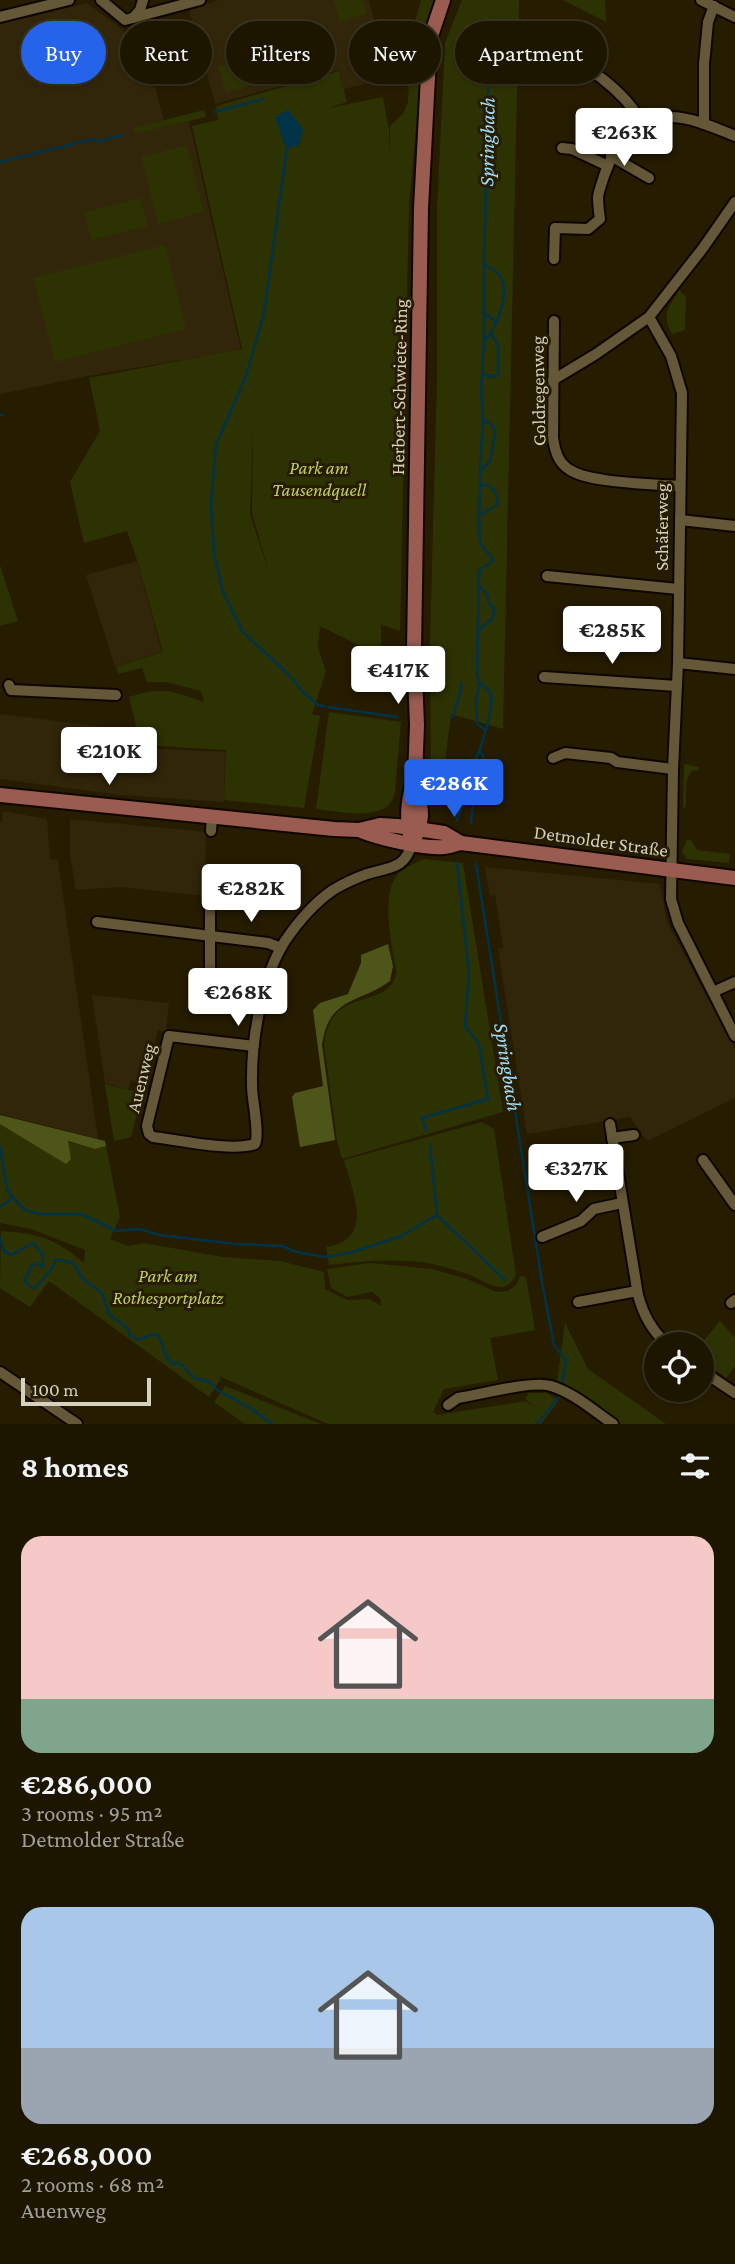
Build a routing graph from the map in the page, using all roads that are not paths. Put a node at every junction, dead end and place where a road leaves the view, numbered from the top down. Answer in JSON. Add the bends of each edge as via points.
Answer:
{"nodes":[{"id":1,"x":69,"y":0,"type":"edge"},
{"id":2,"x":101,"y":0,"type":"edge"},
{"id":3,"x":143,"y":0,"type":"edge"},
{"id":4,"x":200,"y":0,"type":"edge"},
{"id":5,"x":443,"y":0,"type":"edge"},
{"id":6,"x":701,"y":0,"type":"edge"},
{"id":7,"x":714,"y":6,"type":"junction"},
{"id":8,"x":735,"y":17,"type":"edge"},
{"id":9,"x":0,"y":18,"type":"edge"},
{"id":10,"x":131,"y":19,"type":"junction"},
{"id":11,"x":607,"y":84,"type":"edge"},
{"id":12,"x":642,"y":123,"type":"junction"},
{"id":13,"x":704,"y":124,"type":"junction"},
{"id":14,"x":735,"y":136,"type":"edge"},
{"id":15,"x":562,"y":148,"type":"dead end"},
{"id":16,"x":609,"y":161,"type":"junction"},
{"id":17,"x":649,"y":178,"type":"dead end"},
{"id":18,"x":735,"y":202,"type":"edge"},
{"id":19,"x":554,"y":258,"type":"dead end"},
{"id":20,"x":649,"y":317,"type":"junction"},
{"id":21,"x":554,"y":321,"type":"dead end"},
{"id":22,"x":553,"y":380,"type":"junction"},
{"id":23,"x":679,"y":486,"type":"junction"},
{"id":24,"x":680,"y":520,"type":"junction"},
{"id":25,"x":735,"y":526,"type":"edge"},
{"id":26,"x":547,"y":576,"type":"dead end"},
{"id":27,"x":678,"y":589,"type":"junction"},
{"id":28,"x":678,"y":663,"type":"junction"},
{"id":29,"x":735,"y":669,"type":"edge"},
{"id":30,"x":544,"y":677,"type":"dead end"},
{"id":31,"x":9,"y":685,"type":"dead end"},
{"id":32,"x":677,"y":686,"type":"junction"},
{"id":33,"x":116,"y":695,"type":"dead end"},
{"id":34,"x":553,"y":758,"type":"dead end"},
{"id":35,"x":673,"y":769,"type":"junction"},
{"id":36,"x":415,"y":777,"type":"junction"},
{"id":37,"x":1,"y":795,"type":"edge"},
{"id":38,"x":409,"y":797,"type":"junction"},
{"id":39,"x":212,"y":816,"type":"junction"},
{"id":40,"x":380,"y":825,"type":"junction"},
{"id":41,"x":414,"y":829,"type":"junction"},
{"id":42,"x":359,"y":830,"type":"junction"},
{"id":43,"x":211,"y":831,"type":"dead end"},
{"id":44,"x":412,"y":843,"type":"junction"},
{"id":45,"x":461,"y":843,"type":"junction"},
{"id":46,"x":671,"y":870,"type":"junction"},
{"id":47,"x":210,"y":875,"type":"dead end"},
{"id":48,"x":735,"y":878,"type":"edge"},
{"id":49,"x":97,"y":922,"type":"dead end"},
{"id":50,"x":211,"y":936,"type":"junction"},
{"id":51,"x":281,"y":948,"type":"junction"},
{"id":52,"x":735,"y":982,"type":"edge"},
{"id":53,"x":713,"y":992,"type":"junction"},
{"id":54,"x":210,"y":1007,"type":"dead end"},
{"id":55,"x":735,"y":1036,"type":"edge"},
{"id":56,"x":254,"y":1046,"type":"junction"},
{"id":57,"x":610,"y":1124,"type":"dead end"},
{"id":58,"x":634,"y":1135,"type":"dead end"},
{"id":59,"x":612,"y":1138,"type":"junction"},
{"id":60,"x":703,"y":1160,"type":"dead end"},
{"id":61,"x":622,"y":1203,"type":"junction"},
{"id":62,"x":735,"y":1205,"type":"edge"},
{"id":63,"x":542,"y":1237,"type":"dead end"},
{"id":64,"x":637,"y":1291,"type":"junction"},
{"id":65,"x":578,"y":1302,"type":"dead end"},
{"id":66,"x":655,"y":1332,"type":"edge"},
{"id":67,"x":0,"y":1371,"type":"edge"},
{"id":68,"x":714,"y":1379,"type":"edge"},
{"id":69,"x":735,"y":1393,"type":"edge"},
{"id":70,"x":448,"y":1405,"type":"dead end"},
{"id":71,"x":77,"y":1424,"type":"edge"},
{"id":72,"x":613,"y":1424,"type":"edge"}],
"edges":[{"from":1,"to":9,"type":"street"},
{"from":2,"to":10,"type":"street","via":[[125,20]]},
{"from":3,"to":10,"type":"street"},
{"from":4,"to":10,"type":"street"},
{"from":5,"to":36,"type":"main road","name":"Herbert-Schwiete-Ring","via":[[430,39],[421,208]]},
{"from":6,"to":7,"type":"street"},
{"from":7,"to":8,"type":"street"},
{"from":7,"to":13,"type":"street","via":[[704,64]]},
{"from":11,"to":12,"type":"street"},
{"from":12,"to":13,"type":"street","via":[[669,117]]},
{"from":12,"to":16,"type":"street","via":[[625,134]]},
{"from":13,"to":14,"type":"street"},
{"from":15,"to":16,"type":"street"},
{"from":16,"to":17,"type":"street"},
{"from":16,"to":19,"type":"street","via":[[598,194],[600,219],[589,229],[555,224]]},
{"from":18,"to":20,"type":"street"},
{"from":20,"to":22,"type":"street"},
{"from":20,"to":23,"type":"street","name":"Schäferweg","via":[[671,356],[682,393]]},
{"from":21,"to":22,"type":"street","name":"Goldregenweg"},
{"from":22,"to":23,"type":"street","name":"Goldregenweg","via":[[555,451],[567,469],[592,478]]},
{"from":23,"to":24,"type":"street","name":"Schäferweg"},
{"from":24,"to":25,"type":"street"},
{"from":24,"to":27,"type":"street","name":"Schäferweg"},
{"from":26,"to":27,"type":"street"},
{"from":27,"to":28,"type":"street","name":"Schäferweg"},
{"from":28,"to":29,"type":"street"},
{"from":28,"to":32,"type":"street","name":"Schäferweg"},
{"from":30,"to":32,"type":"street"},
{"from":31,"to":33,"type":"street","via":[[11,690]]},
{"from":32,"to":35,"type":"street","name":"Schäferweg"},
{"from":34,"to":35,"type":"street","via":[[565,753]]},
{"from":35,"to":46,"type":"street","name":"Schäferweg"},
{"from":36,"to":38,"type":"main road","name":"Herbert-Schwiete-Ring"},
{"from":36,"to":41,"type":"main road","name":"Herbert-Schwiete-Ring","via":[[420,795]]},
{"from":37,"to":39,"type":"main road","name":"Detmolder Straße"},
{"from":38,"to":40,"type":"main road"},
{"from":38,"to":41,"type":"main road","name":"Herbert-Schwiete-Ring","via":[[407,815]]},
{"from":39,"to":42,"type":"main road","name":"Detmolder Straße"},
{"from":39,"to":43,"type":"street"},
{"from":40,"to":41,"type":"main road","name":"Detmolder Straße"},
{"from":40,"to":42,"type":"main road","name":"Detmolder Straße"},
{"from":41,"to":44,"type":"main road","name":"Herbert-Schwiete-Ring"},
{"from":41,"to":45,"type":"main road","name":"Detmolder Straße","via":[[444,833]]},
{"from":42,"to":44,"type":"main road","name":"Detmolder Straße"},
{"from":44,"to":45,"type":"main road","name":"Detmolder Straße","via":[[443,847]]},
{"from":44,"to":51,"type":"street","via":[[401,863],[346,883],[324,898]]},
{"from":45,"to":46,"type":"main road","name":"Detmolder Straße"},
{"from":46,"to":48,"type":"main road","name":"Detmolder Straße"},
{"from":46,"to":53,"type":"street","name":"Schäferweg","via":[[671,899],[678,923]]},
{"from":47,"to":50,"type":"street"},
{"from":49,"to":50,"type":"street"},
{"from":50,"to":51,"type":"street"},
{"from":50,"to":54,"type":"street"},
{"from":51,"to":56,"type":"street","via":[[263,996]]},
{"from":52,"to":53,"type":"street"},
{"from":53,"to":55,"type":"street","name":"Schäferweg"},
{"from":56,"to":56,"type":"street","name":"Auenweg","via":[[169,1036],[150,1113],[148,1131],[153,1137],[228,1146],[255,1144]]},
{"from":57,"to":59,"type":"street"},
{"from":58,"to":59,"type":"street"},
{"from":59,"to":61,"type":"street"},
{"from":60,"to":62,"type":"street"},
{"from":61,"to":63,"type":"street","via":[[594,1209],[581,1221]]},
{"from":61,"to":64,"type":"street"},
{"from":64,"to":65,"type":"street"},
{"from":64,"to":66,"type":"street"},
{"from":67,"to":71,"type":"street"},
{"from":68,"to":69,"type":"street"},
{"from":70,"to":72,"type":"street","via":[[458,1398],[545,1385],[561,1390]]}]}
